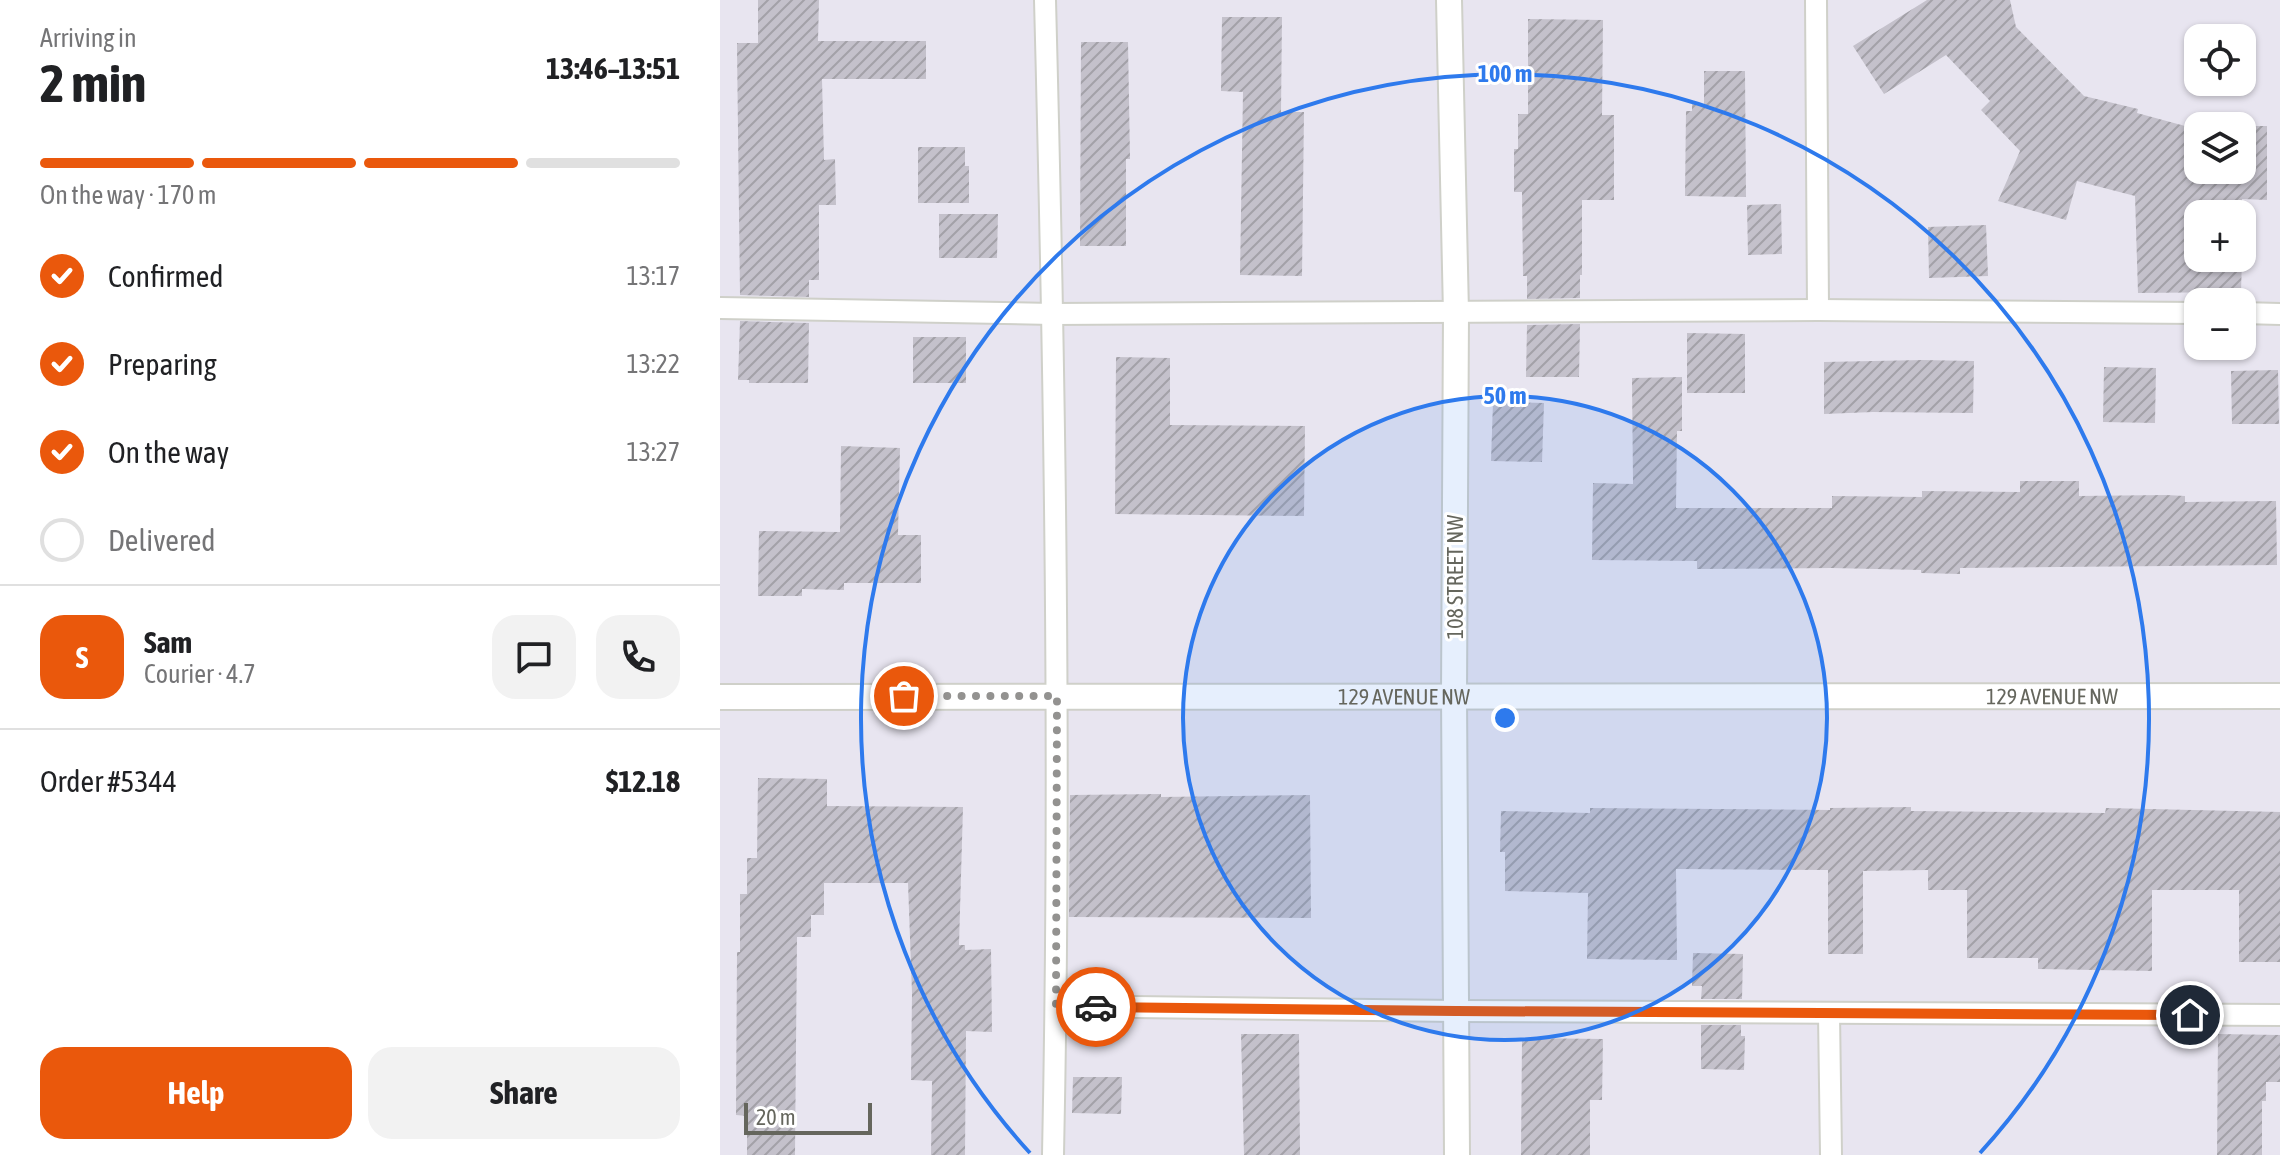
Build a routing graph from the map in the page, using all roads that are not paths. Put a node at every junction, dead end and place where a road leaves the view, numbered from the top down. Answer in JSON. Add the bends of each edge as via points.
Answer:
{"nodes":[{"id":1,"x":1045,"y":0,"type":"edge"},
{"id":2,"x":1449,"y":0,"type":"edge"},
{"id":3,"x":1816,"y":0,"type":"edge"},
{"id":4,"x":720,"y":308,"type":"edge"},
{"id":5,"x":1818,"y":310,"type":"junction"},
{"id":6,"x":1456,"y":313,"type":"junction"},
{"id":7,"x":2184,"y":313,"type":"edge"},
{"id":8,"x":2256,"y":313,"type":"edge"},
{"id":9,"x":1053,"y":314,"type":"junction"},
{"id":10,"x":2280,"y":314,"type":"edge"},
{"id":11,"x":1454,"y":695,"type":"junction"},
{"id":12,"x":1057,"y":696,"type":"junction"},
{"id":13,"x":2280,"y":696,"type":"edge"},
{"id":14,"x":720,"y":697,"type":"edge"},
{"id":15,"x":1056,"y":1006,"type":"junction"},
{"id":16,"x":1456,"y":1011,"type":"junction"},
{"id":17,"x":1829,"y":1014,"type":"junction"},
{"id":18,"x":2280,"y":1015,"type":"edge"},
{"id":19,"x":1053,"y":1155,"type":"edge"},
{"id":20,"x":1457,"y":1155,"type":"edge"},
{"id":21,"x":1831,"y":1155,"type":"edge"}],
"edges":[{"from":1,"to":9,"type":"lane"},
{"from":2,"to":6,"type":"street","name":"108 STREET NW"},
{"from":3,"to":5,"type":"lane"},
{"from":4,"to":9,"type":"lane"},
{"from":5,"to":6,"type":"lane"},
{"from":5,"to":7,"type":"lane"},
{"from":6,"to":9,"type":"lane"},
{"from":6,"to":11,"type":"street","name":"108 STREET NW"},
{"from":8,"to":10,"type":"lane"},
{"from":9,"to":12,"type":"lane"},
{"from":11,"to":12,"type":"street","name":"129 AVENUE NW"},
{"from":11,"to":13,"type":"street","name":"129 AVENUE NW"},
{"from":11,"to":16,"type":"street","name":"108 STREET NW"},
{"from":12,"to":14,"type":"street","name":"129 AVENUE NW"},
{"from":12,"to":15,"type":"lane"},
{"from":15,"to":16,"type":"lane"},
{"from":15,"to":19,"type":"lane"},
{"from":16,"to":17,"type":"lane"},
{"from":16,"to":20,"type":"street","name":"108 STREET NW"},
{"from":17,"to":18,"type":"lane"},
{"from":17,"to":21,"type":"lane"}]}
